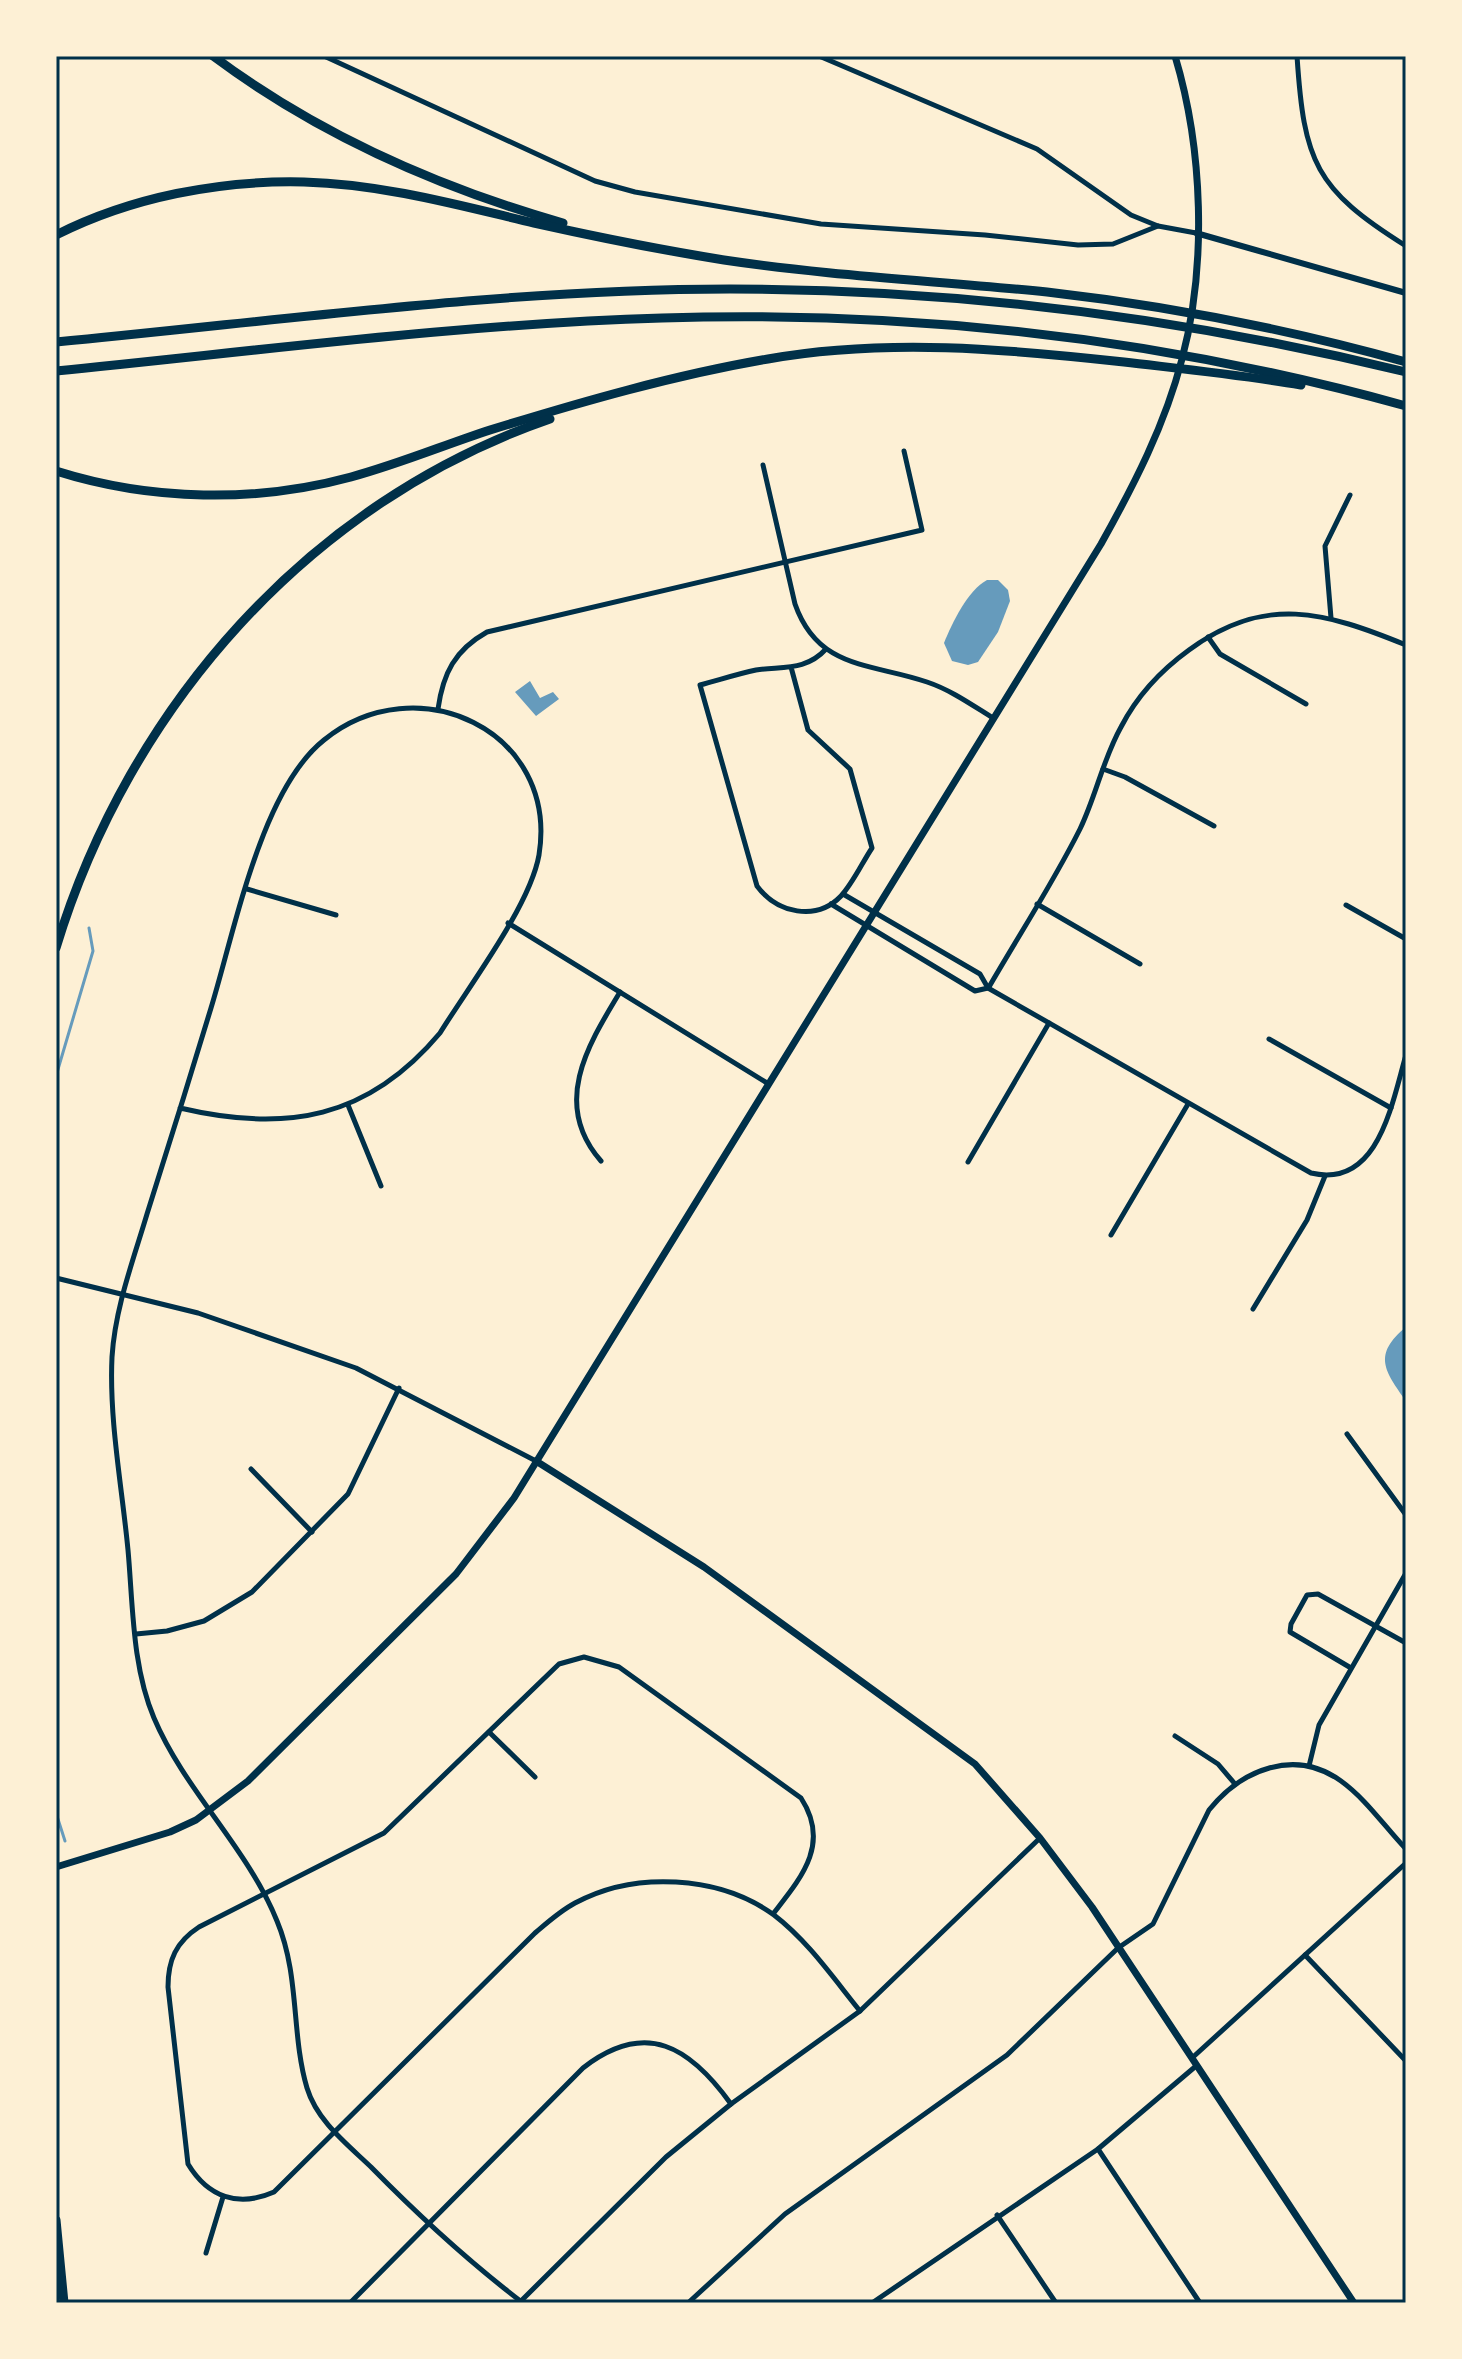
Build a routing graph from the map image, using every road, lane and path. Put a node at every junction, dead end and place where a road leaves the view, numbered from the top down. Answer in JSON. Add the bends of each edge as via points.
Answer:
{"nodes":[{"id":1,"x":213,"y":56,"type":"edge"},
{"id":2,"x":324,"y":56,"type":"edge"},
{"id":3,"x":819,"y":56,"type":"edge"},
{"id":4,"x":1175,"y":56,"type":"edge"},
{"id":5,"x":1297,"y":56,"type":"edge"},
{"id":6,"x":1399,"y":56,"type":"edge"},
{"id":7,"x":1406,"y":57,"type":"edge"},
{"id":8,"x":1158,"y":226,"type":"junction"},
{"id":9,"x":1196,"y":233,"type":"junction"},
{"id":10,"x":56,"y":235,"type":"edge"},
{"id":11,"x":632,"y":243,"type":"junction"},
{"id":12,"x":1406,"y":246,"type":"edge"},
{"id":13,"x":1406,"y":293,"type":"edge"},
{"id":14,"x":56,"y":342,"type":"edge"},
{"id":15,"x":1406,"y":362,"type":"edge"},
{"id":16,"x":56,"y":371,"type":"edge"},
{"id":17,"x":1406,"y":372,"type":"edge"},
{"id":18,"x":651,"y":384,"type":"junction"},
{"id":19,"x":1374,"y":397,"type":"junction"},
{"id":20,"x":1406,"y":406,"type":"edge"},
{"id":21,"x":904,"y":451,"type":"dead end"},
{"id":22,"x":763,"y":465,"type":"dead end"},
{"id":23,"x":56,"y":471,"type":"edge"},
{"id":24,"x":1350,"y":495,"type":"dead end"},
{"id":25,"x":786,"y":563,"type":"junction"},
{"id":26,"x":1331,"y":618,"type":"junction"},
{"id":27,"x":1208,"y":637,"type":"junction"},
{"id":28,"x":1406,"y":645,"type":"edge"},
{"id":29,"x":826,"y":649,"type":"junction"},
{"id":30,"x":791,"y":667,"type":"junction"},
{"id":31,"x":1306,"y":704,"type":"dead end"},
{"id":32,"x":438,"y":709,"type":"junction"},
{"id":33,"x":993,"y":718,"type":"junction"},
{"id":34,"x":1103,"y":769,"type":"junction"},
{"id":35,"x":1214,"y":826,"type":"dead end"},
{"id":36,"x":247,"y":889,"type":"junction"},
{"id":37,"x":840,"y":896,"type":"junction"},
{"id":38,"x":831,"y":904,"type":"junction"},
{"id":39,"x":1037,"y":904,"type":"junction"},
{"id":40,"x":1346,"y":905,"type":"dead end"},
{"id":41,"x":873,"y":912,"type":"junction"},
{"id":42,"x":336,"y":915,"type":"dead end"},
{"id":43,"x":508,"y":923,"type":"junction"},
{"id":44,"x":865,"y":924,"type":"junction"},
{"id":45,"x":1406,"y":939,"type":"edge"},
{"id":46,"x":56,"y":948,"type":"edge"},
{"id":47,"x":1140,"y":964,"type":"dead end"},
{"id":48,"x":988,"y":988,"type":"junction"},
{"id":49,"x":620,"y":992,"type":"junction"},
{"id":50,"x":1049,"y":1023,"type":"junction"},
{"id":51,"x":1269,"y":1039,"type":"dead end"},
{"id":52,"x":1406,"y":1055,"type":"edge"},
{"id":53,"x":767,"y":1083,"type":"junction"},
{"id":54,"x":1188,"y":1104,"type":"junction"},
{"id":55,"x":348,"y":1105,"type":"junction"},
{"id":56,"x":180,"y":1108,"type":"junction"},
{"id":57,"x":1391,"y":1108,"type":"junction"},
{"id":58,"x":601,"y":1161,"type":"dead end"},
{"id":59,"x":968,"y":1162,"type":"dead end"},
{"id":60,"x":1325,"y":1176,"type":"junction"},
{"id":61,"x":381,"y":1186,"type":"dead end"},
{"id":62,"x":1111,"y":1235,"type":"dead end"},
{"id":63,"x":56,"y":1278,"type":"edge"},
{"id":64,"x":123,"y":1293,"type":"junction"},
{"id":65,"x":1253,"y":1309,"type":"dead end"},
{"id":66,"x":399,"y":1388,"type":"junction"},
{"id":67,"x":1347,"y":1434,"type":"dead end"},
{"id":68,"x":536,"y":1461,"type":"junction"},
{"id":69,"x":251,"y":1469,"type":"dead end"},
{"id":70,"x":1406,"y":1515,"type":"edge"},
{"id":71,"x":312,"y":1532,"type":"junction"},
{"id":72,"x":1406,"y":1573,"type":"edge"},
{"id":73,"x":1376,"y":1626,"type":"junction"},
{"id":74,"x":136,"y":1634,"type":"junction"},
{"id":75,"x":1406,"y":1643,"type":"edge"},
{"id":76,"x":1351,"y":1668,"type":"junction"},
{"id":77,"x":489,"y":1732,"type":"junction"},
{"id":78,"x":1175,"y":1736,"type":"dead end"},
{"id":79,"x":1309,"y":1766,"type":"junction"},
{"id":80,"x":535,"y":1777,"type":"dead end"},
{"id":81,"x":1235,"y":1784,"type":"junction"},
{"id":82,"x":211,"y":1809,"type":"junction"},
{"id":83,"x":1040,"y":1838,"type":"junction"},
{"id":84,"x":1406,"y":1849,"type":"edge"},
{"id":85,"x":1406,"y":1863,"type":"edge"},
{"id":86,"x":56,"y":1867,"type":"edge"},
{"id":87,"x":266,"y":1896,"type":"junction"},
{"id":88,"x":773,"y":1914,"type":"junction"},
{"id":89,"x":1118,"y":1948,"type":"junction"},
{"id":90,"x":1305,"y":1955,"type":"junction"},
{"id":91,"x":860,"y":2011,"type":"junction"},
{"id":92,"x":1406,"y":2061,"type":"edge"},
{"id":93,"x":1194,"y":2062,"type":"junction"},
{"id":94,"x":731,"y":2104,"type":"junction"},
{"id":95,"x":335,"y":2132,"type":"junction"},
{"id":96,"x":1098,"y":2149,"type":"junction"},
{"id":97,"x":223,"y":2197,"type":"junction"},
{"id":98,"x":997,"y":2215,"type":"junction"},
{"id":99,"x":56,"y":2220,"type":"edge"},
{"id":100,"x":428,"y":2224,"type":"junction"},
{"id":101,"x":206,"y":2253,"type":"dead end"},
{"id":102,"x":522,"y":2302,"type":"edge"},
{"id":103,"x":64,"y":2303,"type":"edge"},
{"id":104,"x":350,"y":2303,"type":"edge"},
{"id":105,"x":688,"y":2303,"type":"edge"},
{"id":106,"x":872,"y":2303,"type":"edge"},
{"id":107,"x":1056,"y":2303,"type":"edge"},
{"id":108,"x":1200,"y":2303,"type":"edge"},
{"id":109,"x":1354,"y":2303,"type":"edge"}],
"edges":[{"from":1,"to":11,"type":"highway","via":[[322,126],[414,173]]},
{"from":2,"to":8,"type":"street","via":[[623,190],[821,224],[1089,246],[1113,244]]},
{"from":3,"to":8,"type":"street","via":[[1037,149],[1131,215]]},
{"from":4,"to":9,"type":"main road","via":[[1193,144]]},
{"from":5,"to":12,"type":"street","via":[[1303,123],[1316,165],[1338,197]]},
{"from":6,"to":7,"type":"street"},
{"from":8,"to":9,"type":"street"},
{"from":9,"to":13,"type":"street"},
{"from":9,"to":33,"type":"main road","via":[[1189,327],[1153,444],[1101,544]]},
{"from":10,"to":11,"type":"highway","via":[[169,196],[239,184],[305,182],[407,194]]},
{"from":11,"to":15,"type":"highway","via":[[778,267],[1156,307],[1226,318]]},
{"from":14,"to":17,"type":"highway","via":[[529,297],[729,289],[964,298],[1153,321]]},
{"from":16,"to":19,"type":"highway","via":[[530,325],[663,318],[885,321],[1147,348],[1217,359]]},
{"from":18,"to":19,"type":"highway","via":[[773,358],[901,348],[1043,353]]},
{"from":18,"to":23,"type":"highway","via":[[306,487],[203,495],[124,487]]},
{"from":18,"to":46,"type":"highway","via":[[495,438],[448,462],[362,518],[268,595],[202,667],[143,748],[91,850]]},
{"from":19,"to":20,"type":"highway"},
{"from":21,"to":25,"type":"street","via":[[922,530]]},
{"from":22,"to":25,"type":"street"},
{"from":24,"to":26,"type":"street","via":[[1325,546]]},
{"from":25,"to":29,"type":"street","via":[[801,620]]},
{"from":25,"to":32,"type":"street","via":[[487,632],[451,662]]},
{"from":26,"to":27,"type":"street","via":[[1264,615]]},
{"from":26,"to":28,"type":"street"},
{"from":27,"to":31,"type":"street","via":[[1220,654]]},
{"from":27,"to":34,"type":"street","via":[[1141,695]]},
{"from":29,"to":30,"type":"street","via":[[810,663]]},
{"from":29,"to":33,"type":"street","via":[[844,660],[928,682]]},
{"from":30,"to":37,"type":"street","via":[[808,730],[850,769],[872,848]]},
{"from":30,"to":38,"type":"street","via":[[755,670],[700,685],[757,886],[772,902],[793,910],[809,912]]},
{"from":32,"to":36,"type":"street","via":[[380,711],[360,717],[318,744],[277,799]]},
{"from":32,"to":43,"type":"street","via":[[489,731],[516,757],[532,787],[540,841],[534,876]]},
{"from":33,"to":41,"type":"main road"},
{"from":34,"to":35,"type":"street"},
{"from":34,"to":39,"type":"street","via":[[1080,829]]},
{"from":36,"to":42,"type":"street"},
{"from":36,"to":56,"type":"street"},
{"from":37,"to":38,"type":"street"},
{"from":37,"to":41,"type":"street"},
{"from":38,"to":44,"type":"street"},
{"from":39,"to":47,"type":"street"},
{"from":39,"to":48,"type":"street"},
{"from":40,"to":45,"type":"street"},
{"from":41,"to":44,"type":"main road"},
{"from":41,"to":48,"type":"street","via":[[980,974]]},
{"from":43,"to":49,"type":"street"},
{"from":43,"to":55,"type":"street","via":[[425,1052],[386,1084]]},
{"from":44,"to":48,"type":"street","via":[[975,991]]},
{"from":44,"to":53,"type":"main road"},
{"from":48,"to":50,"type":"street"},
{"from":49,"to":53,"type":"street"},
{"from":49,"to":58,"type":"street","via":[[587,1047],[578,1078],[582,1127]]},
{"from":50,"to":54,"type":"street"},
{"from":50,"to":59,"type":"street"},
{"from":51,"to":57,"type":"street"},
{"from":52,"to":57,"type":"street"},
{"from":53,"to":68,"type":"main road"},
{"from":54,"to":60,"type":"street","via":[[1303,1170]]},
{"from":54,"to":62,"type":"street"},
{"from":55,"to":56,"type":"street","via":[[321,1115],[269,1122]]},
{"from":55,"to":61,"type":"street"},
{"from":56,"to":64,"type":"street"},
{"from":57,"to":60,"type":"street","via":[[1365,1159],[1343,1173]]},
{"from":60,"to":65,"type":"street","via":[[1307,1220]]},
{"from":63,"to":64,"type":"street"},
{"from":64,"to":66,"type":"street","via":[[244,1327]]},
{"from":64,"to":74,"type":"street","via":[[112,1371]]},
{"from":66,"to":68,"type":"street"},
{"from":66,"to":71,"type":"street","via":[[356,1481]]},
{"from":67,"to":70,"type":"street"},
{"from":68,"to":82,"type":"main road","via":[[456,1574],[281,1752]]},
{"from":68,"to":83,"type":"main road","via":[[664,1539],[949,1743]]},
{"from":69,"to":71,"type":"street"},
{"from":71,"to":74,"type":"street","via":[[252,1592],[222,1613],[185,1627]]},
{"from":72,"to":73,"type":"street"},
{"from":73,"to":75,"type":"street"},
{"from":73,"to":76,"type":"street"},
{"from":73,"to":76,"type":"street","via":[[1318,1594],[1304,1598],[1290,1632]]},
{"from":74,"to":82,"type":"street","via":[[142,1683],[156,1724]]},
{"from":76,"to":79,"type":"street","via":[[1319,1725]]},
{"from":77,"to":80,"type":"street"},
{"from":77,"to":87,"type":"street","via":[[384,1833]]},
{"from":77,"to":88,"type":"street","via":[[559,1664],[584,1657],[619,1667],[790,1788],[809,1810],[815,1835],[812,1857]]},
{"from":78,"to":81,"type":"street","via":[[1218,1764]]},
{"from":79,"to":81,"type":"street","via":[[1272,1766]]},
{"from":79,"to":84,"type":"street","via":[[1341,1781]]},
{"from":81,"to":89,"type":"street","via":[[1209,1810],[1153,1924]]},
{"from":82,"to":86,"type":"main road","via":[[157,1837]]},
{"from":82,"to":87,"type":"street"},
{"from":83,"to":89,"type":"main road"},
{"from":83,"to":91,"type":"street"},
{"from":85,"to":90,"type":"street"},
{"from":87,"to":95,"type":"street","via":[[292,1968],[305,2084]]},
{"from":87,"to":97,"type":"street","via":[[186,1935],[168,1973],[184,2148],[195,2175]]},
{"from":88,"to":91,"type":"street"},
{"from":88,"to":95,"type":"street","via":[[731,1894],[688,1883],[637,1884],[574,1904],[535,1933]]},
{"from":89,"to":93,"type":"main road"},
{"from":89,"to":105,"type":"street","via":[[1007,2055],[785,2214]]},
{"from":90,"to":92,"type":"street"},
{"from":90,"to":93,"type":"street"},
{"from":91,"to":94,"type":"street"},
{"from":93,"to":96,"type":"street"},
{"from":93,"to":109,"type":"main road"},
{"from":94,"to":100,"type":"street","via":[[702,2066],[679,2051],[637,2044],[608,2051],[583,2068]]},
{"from":94,"to":102,"type":"street","via":[[637,2185]]},
{"from":95,"to":97,"type":"street","via":[[274,2192],[247,2200]]},
{"from":95,"to":100,"type":"street"},
{"from":96,"to":98,"type":"street"},
{"from":96,"to":108,"type":"street"},
{"from":97,"to":101,"type":"street"},
{"from":98,"to":106,"type":"street"},
{"from":98,"to":107,"type":"street"},
{"from":99,"to":103,"type":"highway"},
{"from":100,"to":102,"type":"street"},
{"from":100,"to":104,"type":"street"}]}
